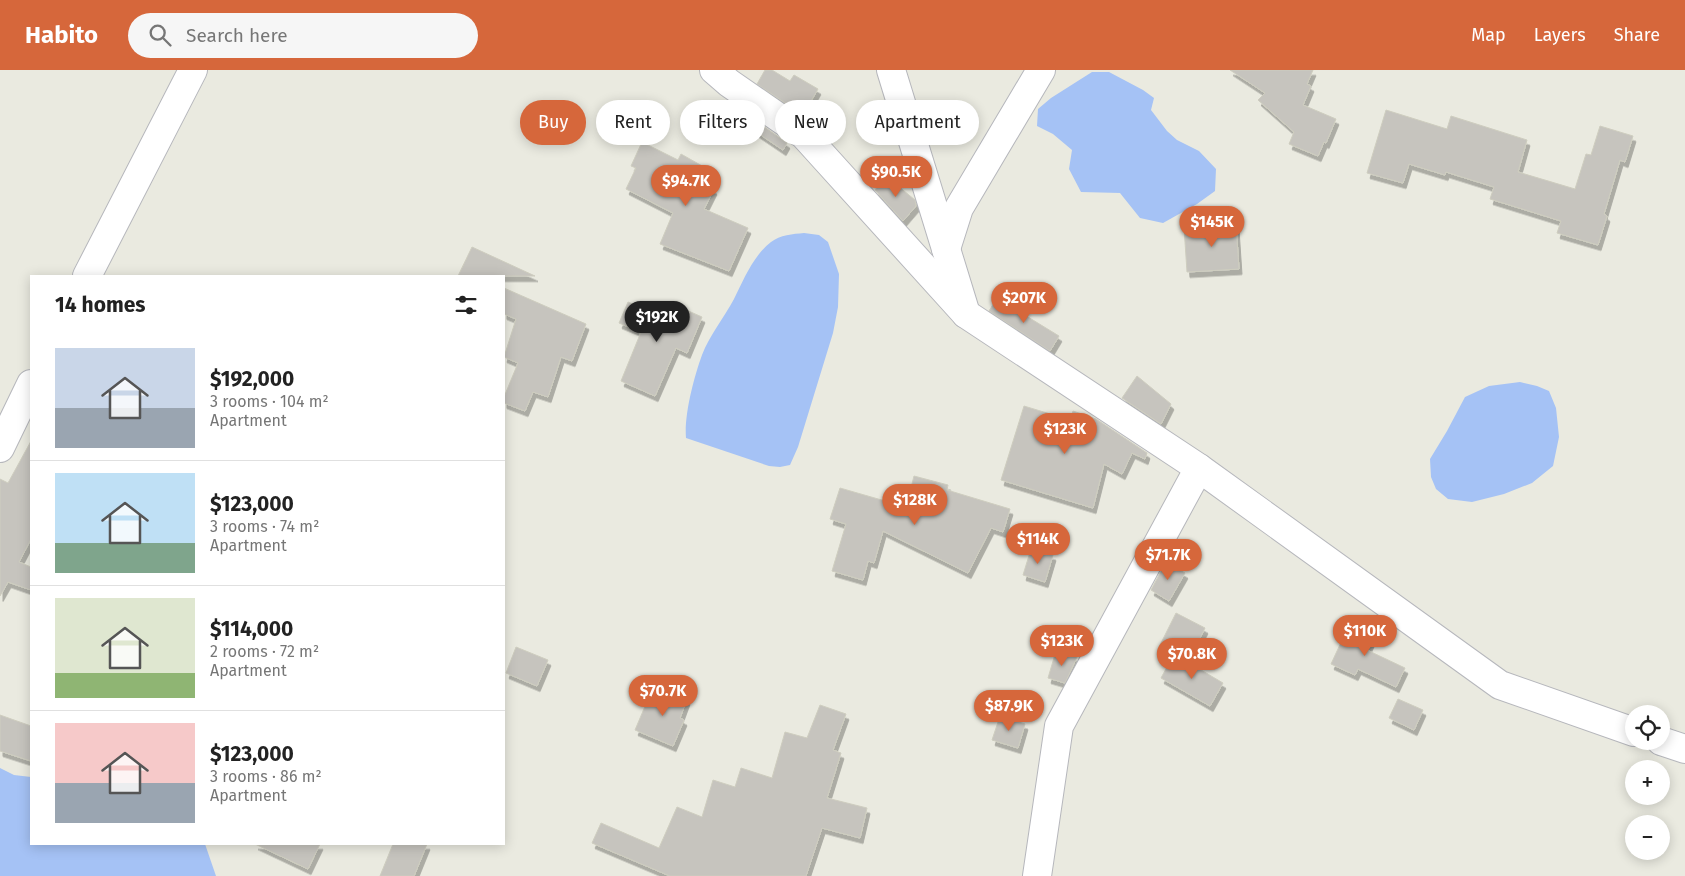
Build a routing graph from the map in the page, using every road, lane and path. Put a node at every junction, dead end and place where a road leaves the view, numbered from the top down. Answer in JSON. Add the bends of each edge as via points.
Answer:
{"nodes":[{"id":1,"x":193,"y":70,"type":"edge"},
{"id":2,"x":714,"y":70,"type":"edge"},
{"id":3,"x":891,"y":70,"type":"edge"},
{"id":4,"x":1040,"y":70,"type":"edge"},
{"id":5,"x":946,"y":249,"type":"junction"},
{"id":6,"x":88,"y":275,"type":"edge"},
{"id":7,"x":966,"y":314,"type":"junction"},
{"id":8,"x":30,"y":386,"type":"edge"},
{"id":9,"x":0,"y":448,"type":"edge"},
{"id":10,"x":1199,"y":468,"type":"junction"},
{"id":11,"x":1625,"y":729,"type":"edge"},
{"id":12,"x":1670,"y":744,"type":"edge"},
{"id":13,"x":1685,"y":750,"type":"edge"},
{"id":14,"x":1037,"y":876,"type":"edge"}],
"edges":[{"from":1,"to":6,"type":"street"},
{"from":2,"to":7,"type":"street","via":[[804,135]]},
{"from":3,"to":5,"type":"street"},
{"from":4,"to":5,"type":"street","via":[[959,208]]},
{"from":5,"to":7,"type":"street"},
{"from":7,"to":10,"type":"street"},
{"from":8,"to":9,"type":"street"},
{"from":10,"to":11,"type":"street","via":[[1500,685]]},
{"from":10,"to":14,"type":"street","via":[[1059,726]]},
{"from":12,"to":13,"type":"street"}]}
